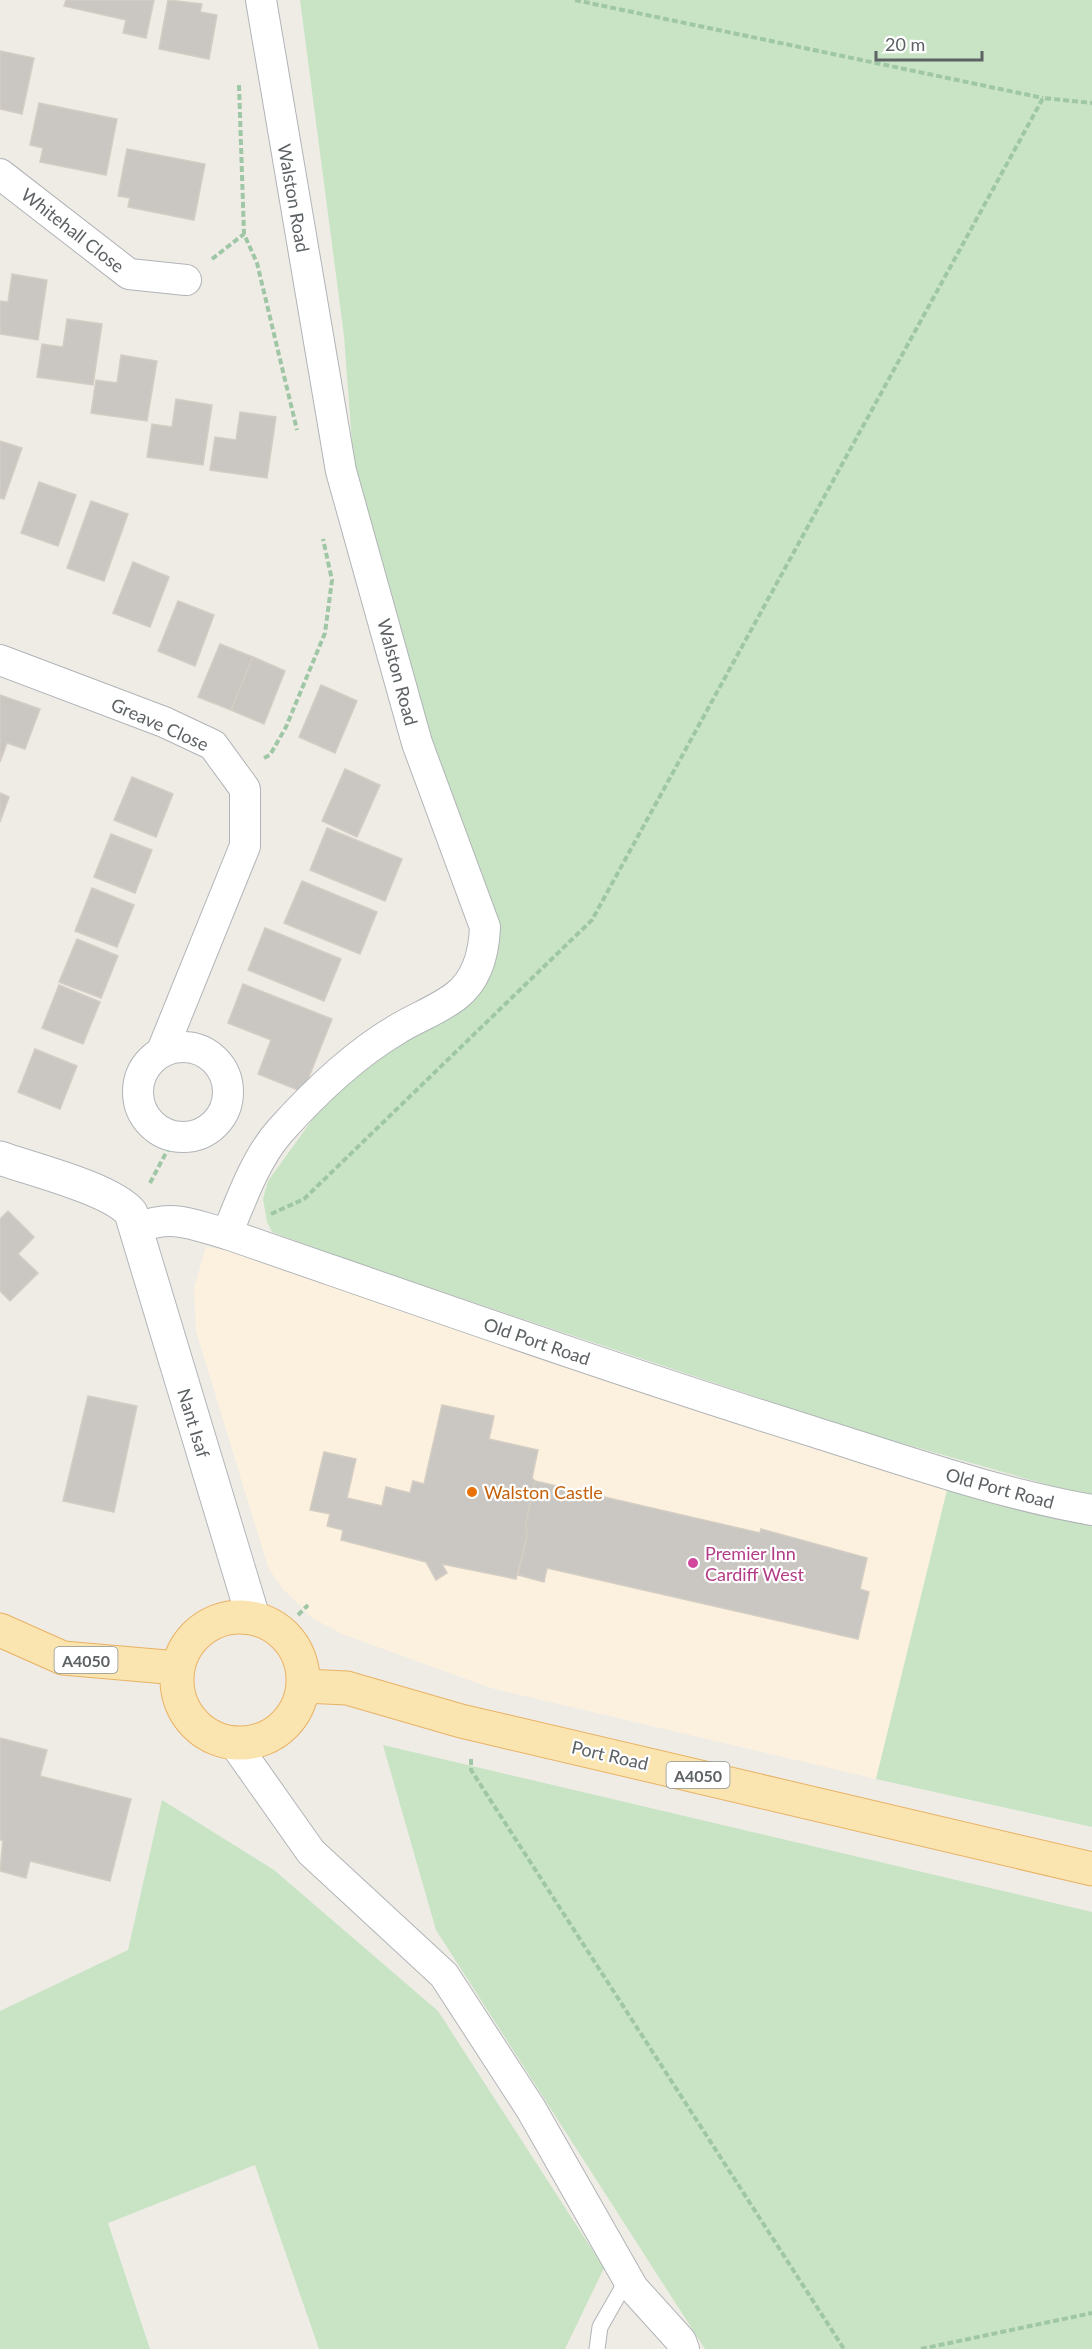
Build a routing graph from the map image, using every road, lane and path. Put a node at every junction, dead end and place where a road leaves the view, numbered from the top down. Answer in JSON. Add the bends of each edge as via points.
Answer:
{"nodes":[{"id":1,"x":261,"y":0,"type":"edge"},
{"id":2,"x":575,"y":0,"type":"edge"},
{"id":3,"x":238,"y":75,"type":"dead end"},
{"id":4,"x":1043,"y":98,"type":"junction"},
{"id":5,"x":1092,"y":103,"type":"edge"},
{"id":6,"x":0,"y":174,"type":"edge"},
{"id":7,"x":244,"y":234,"type":"junction"},
{"id":8,"x":186,"y":280,"type":"joint"},
{"id":9,"x":299,"y":437,"type":"dead end"},
{"id":10,"x":322,"y":537,"type":"dead end"},
{"id":11,"x":0,"y":660,"type":"edge"},
{"id":12,"x":236,"y":777,"type":"junction"},
{"id":13,"x":162,"y":1051,"type":"junction"},
{"id":14,"x":175,"y":1136,"type":"junction"},
{"id":15,"x":0,"y":1158,"type":"edge"},
{"id":16,"x":148,"y":1187,"type":"dead end"},
{"id":17,"x":137,"y":1228,"type":"junction"},
{"id":18,"x":227,"y":1234,"type":"junction"},
{"id":19,"x":1092,"y":1510,"type":"edge"},
{"id":20,"x":308,"y":1605,"type":"dead end"},
{"id":21,"x":298,"y":1615,"type":"dead end"},
{"id":22,"x":253,"y":1617,"type":"junction"},
{"id":23,"x":0,"y":1630,"type":"edge"},
{"id":24,"x":178,"y":1668,"type":"junction"},
{"id":25,"x":304,"y":1686,"type":"junction"},
{"id":26,"x":234,"y":1743,"type":"junction"},
{"id":27,"x":471,"y":1752,"type":"dead end"},
{"id":28,"x":1092,"y":1869,"type":"edge"},
{"id":29,"x":628,"y":2278,"type":"junction"},
{"id":30,"x":1092,"y":2313,"type":"edge"},
{"id":31,"x":597,"y":2349,"type":"edge"},
{"id":32,"x":684,"y":2349,"type":"edge"},
{"id":33,"x":844,"y":2349,"type":"edge"},
{"id":34,"x":921,"y":2349,"type":"edge"}],
"edges":[{"from":1,"to":18,"type":"street","name":"Walston Road","via":[[341,471],[417,744],[485,927],[484,951],[475,974],[456,996],[394,1030],[361,1055],[277,1134],[250,1180]]},
{"from":2,"to":4,"type":"path"},
{"from":3,"to":7,"type":"path"},
{"from":4,"to":5,"type":"path"},
{"from":4,"to":18,"type":"path","via":[[592,920],[304,1199]]},
{"from":6,"to":8,"type":"street","name":"Whitehall Close","via":[[129,274]]},
{"from":7,"to":8,"type":"path"},
{"from":7,"to":9,"type":"path","via":[[257,263]]},
{"from":10,"to":12,"type":"path","via":[[332,580],[325,633],[286,727],[270,755]]},
{"from":11,"to":12,"type":"street","name":"Greave Close","via":[[164,722],[213,745]]},
{"from":12,"to":13,"type":"street","name":"Greave Close","via":[[245,789],[245,846]]},
{"from":13,"to":14,"type":"street","name":"Greave Close","via":[[142,1071],[138,1098],[150,1123]]},
{"from":13,"to":14,"type":"street","via":[[191,1047],[206,1053],[226,1077],[225,1107],[217,1121],[205,1131]]},
{"from":14,"to":16,"type":"path"},
{"from":15,"to":17,"type":"street","via":[[124,1204]]},
{"from":17,"to":18,"type":"street","name":"Old Port Road","via":[[159,1220],[178,1221]]},
{"from":17,"to":22,"type":"street","name":"Nant Isaf"},
{"from":18,"to":19,"type":"street","name":"Old Port Road","via":[[668,1387],[1011,1492]]},
{"from":20,"to":21,"type":"path"},
{"from":22,"to":24,"type":"main road","via":[[219,1619],[200,1631],[186,1648]]},
{"from":22,"to":25,"type":"main road","via":[[273,1625],[290,1640],[301,1659]]},
{"from":23,"to":24,"type":"main road","number":"A4050","via":[[63,1658]]},
{"from":24,"to":26,"type":"main road","via":[[177,1684],[183,1706],[195,1724],[213,1737]]},
{"from":25,"to":26,"type":"main road","via":[[298,1707],[285,1725],[267,1738]]},
{"from":25,"to":28,"type":"main road","name":"Port Road","number":"A4050","via":[[347,1688],[461,1721]]},
{"from":26,"to":29,"type":"street","via":[[311,1852],[444,1975],[531,2109]]},
{"from":27,"to":33,"type":"path","via":[[471,1770]]},
{"from":29,"to":31,"type":"lane","via":[[600,2327]]},
{"from":29,"to":32,"type":"street"},
{"from":30,"to":34,"type":"path"}]}
